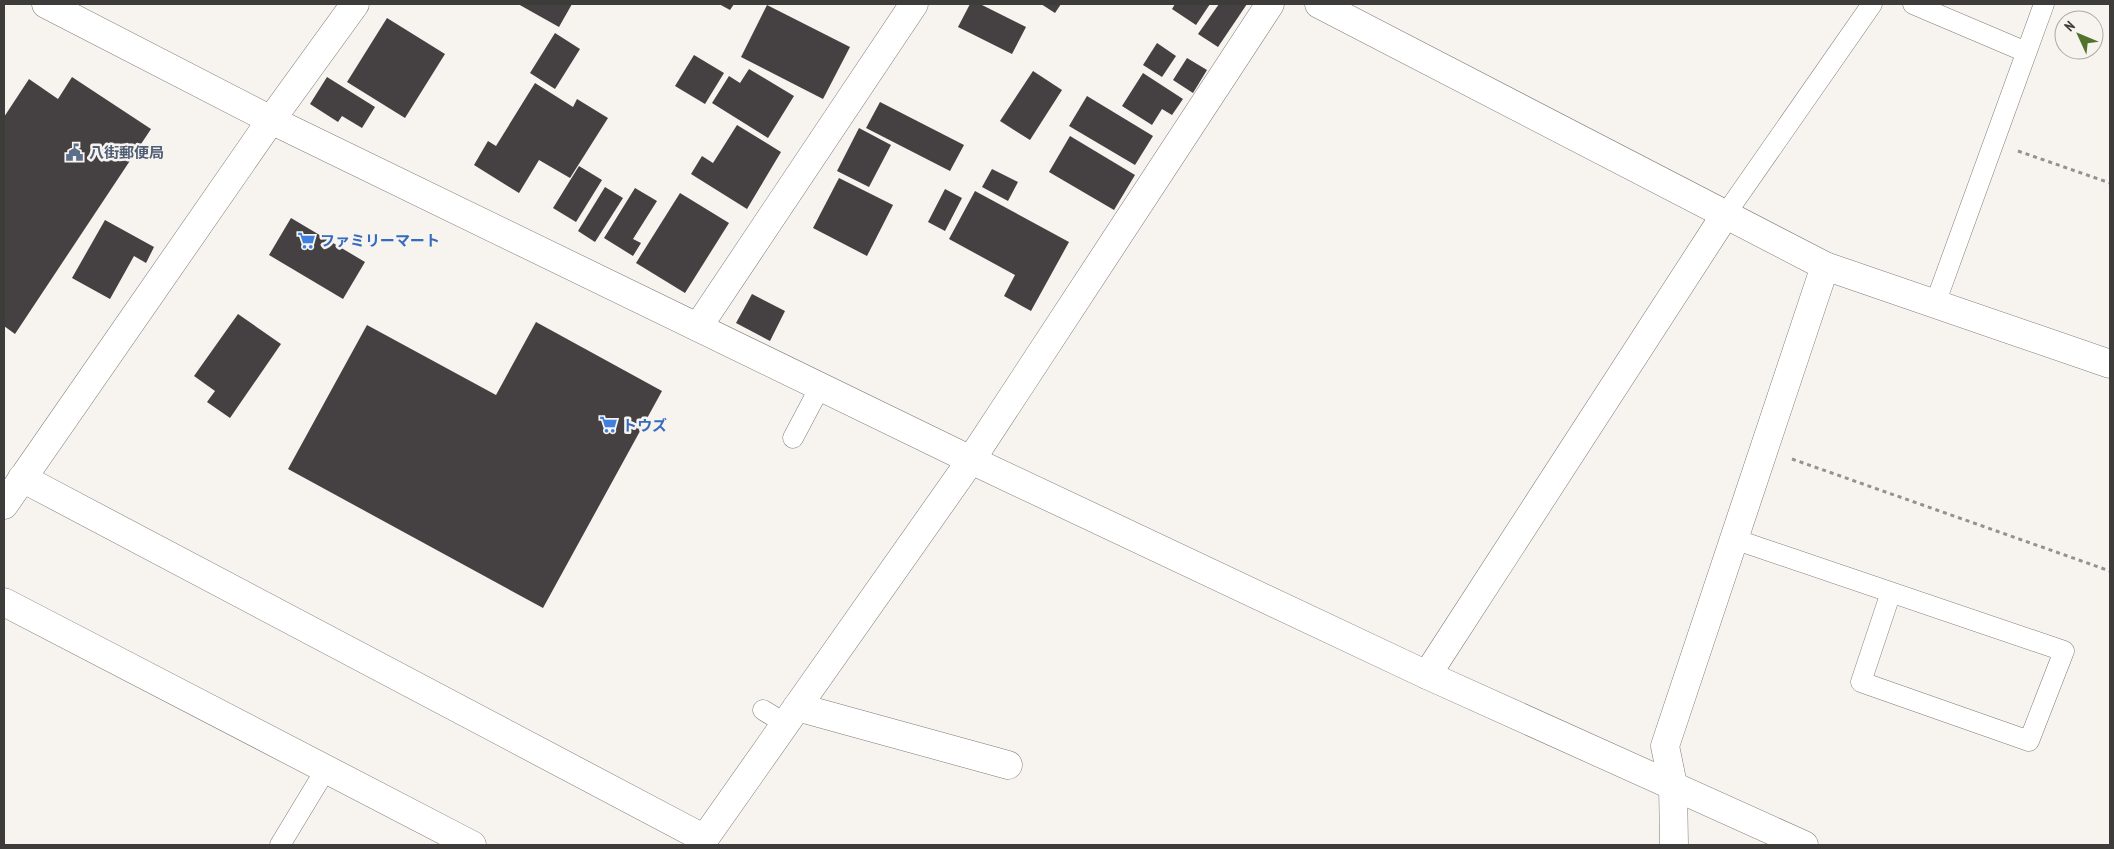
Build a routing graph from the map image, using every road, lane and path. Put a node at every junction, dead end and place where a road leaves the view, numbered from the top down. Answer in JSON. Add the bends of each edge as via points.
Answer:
{"nodes":[{"id":1,"x":46,"y":4,"type":"edge"},
{"id":2,"x":355,"y":4,"type":"edge"},
{"id":3,"x":914,"y":4,"type":"edge"},
{"id":4,"x":1270,"y":4,"type":"edge"},
{"id":5,"x":1319,"y":4,"type":"edge"},
{"id":6,"x":1872,"y":4,"type":"edge"},
{"id":7,"x":1913,"y":4,"type":"edge"},
{"id":8,"x":2044,"y":4,"type":"edge"},
{"id":9,"x":2026,"y":52,"type":"junction"},
{"id":10,"x":271,"y":120,"type":"junction"},
{"id":11,"x":1994,"y":143,"type":"junction"},
{"id":12,"x":2110,"y":183,"type":"edge"},
{"id":13,"x":1725,"y":215,"type":"junction"},
{"id":14,"x":1825,"y":266,"type":"junction"},
{"id":15,"x":1935,"y":304,"type":"junction"},
{"id":16,"x":698,"y":328,"type":"junction"},
{"id":17,"x":2110,"y":364,"type":"edge"},
{"id":18,"x":820,"y":387,"type":"junction"},
{"id":19,"x":793,"y":438,"type":"dead end"},
{"id":20,"x":1764,"y":449,"type":"junction"},
{"id":21,"x":971,"y":460,"type":"junction"},
{"id":22,"x":22,"y":478,"type":"junction"},
{"id":23,"x":4,"y":505,"type":"edge"},
{"id":24,"x":1734,"y":539,"type":"junction"},
{"id":25,"x":2110,"y":571,"type":"edge"},
{"id":26,"x":1892,"y":592,"type":"junction"},
{"id":27,"x":4,"y":602,"type":"edge"},
{"id":28,"x":1427,"y":675,"type":"junction"},
{"id":29,"x":782,"y":714,"type":"junction"},
{"id":30,"x":1008,"y":765,"type":"dead end"},
{"id":31,"x":326,"y":769,"type":"junction"},
{"id":32,"x":1672,"y":785,"type":"junction"},
{"id":33,"x":702,"y":842,"type":"edge"},
{"id":34,"x":280,"y":845,"type":"edge"},
{"id":35,"x":472,"y":845,"type":"edge"},
{"id":36,"x":1674,"y":845,"type":"edge"},
{"id":37,"x":1804,"y":845,"type":"edge"}],
"edges":[{"from":1,"to":10,"type":"street"},
{"from":2,"to":10,"type":"street"},
{"from":3,"to":16,"type":"street"},
{"from":4,"to":21,"type":"street"},
{"from":5,"to":13,"type":"street"},
{"from":6,"to":13,"type":"lane"},
{"from":7,"to":9,"type":"lane"},
{"from":8,"to":9,"type":"lane"},
{"from":9,"to":11,"type":"lane"},
{"from":10,"to":16,"type":"street"},
{"from":10,"to":22,"type":"street"},
{"from":11,"to":12,"type":"path"},
{"from":11,"to":15,"type":"lane"},
{"from":13,"to":14,"type":"street"},
{"from":13,"to":28,"type":"street"},
{"from":14,"to":15,"type":"street"},
{"from":14,"to":20,"type":"street"},
{"from":15,"to":17,"type":"street"},
{"from":16,"to":18,"type":"street"},
{"from":18,"to":19,"type":"lane"},
{"from":18,"to":21,"type":"street"},
{"from":20,"to":24,"type":"street"},
{"from":20,"to":25,"type":"path"},
{"from":21,"to":28,"type":"street"},
{"from":21,"to":29,"type":"street"},
{"from":22,"to":23,"type":"street"},
{"from":22,"to":33,"type":"street"},
{"from":24,"to":26,"type":"lane"},
{"from":24,"to":32,"type":"street","via":[[1665,746]]},
{"from":26,"to":26,"type":"lane","via":[[2064,651],[2029,741],[1860,682]]},
{"from":27,"to":31,"type":"street"},
{"from":28,"to":32,"type":"street"},
{"from":29,"to":30,"type":"street"},
{"from":29,"to":33,"type":"street"},
{"from":31,"to":34,"type":"lane"},
{"from":31,"to":35,"type":"street"},
{"from":32,"to":36,"type":"street"},
{"from":32,"to":37,"type":"street"}]}
